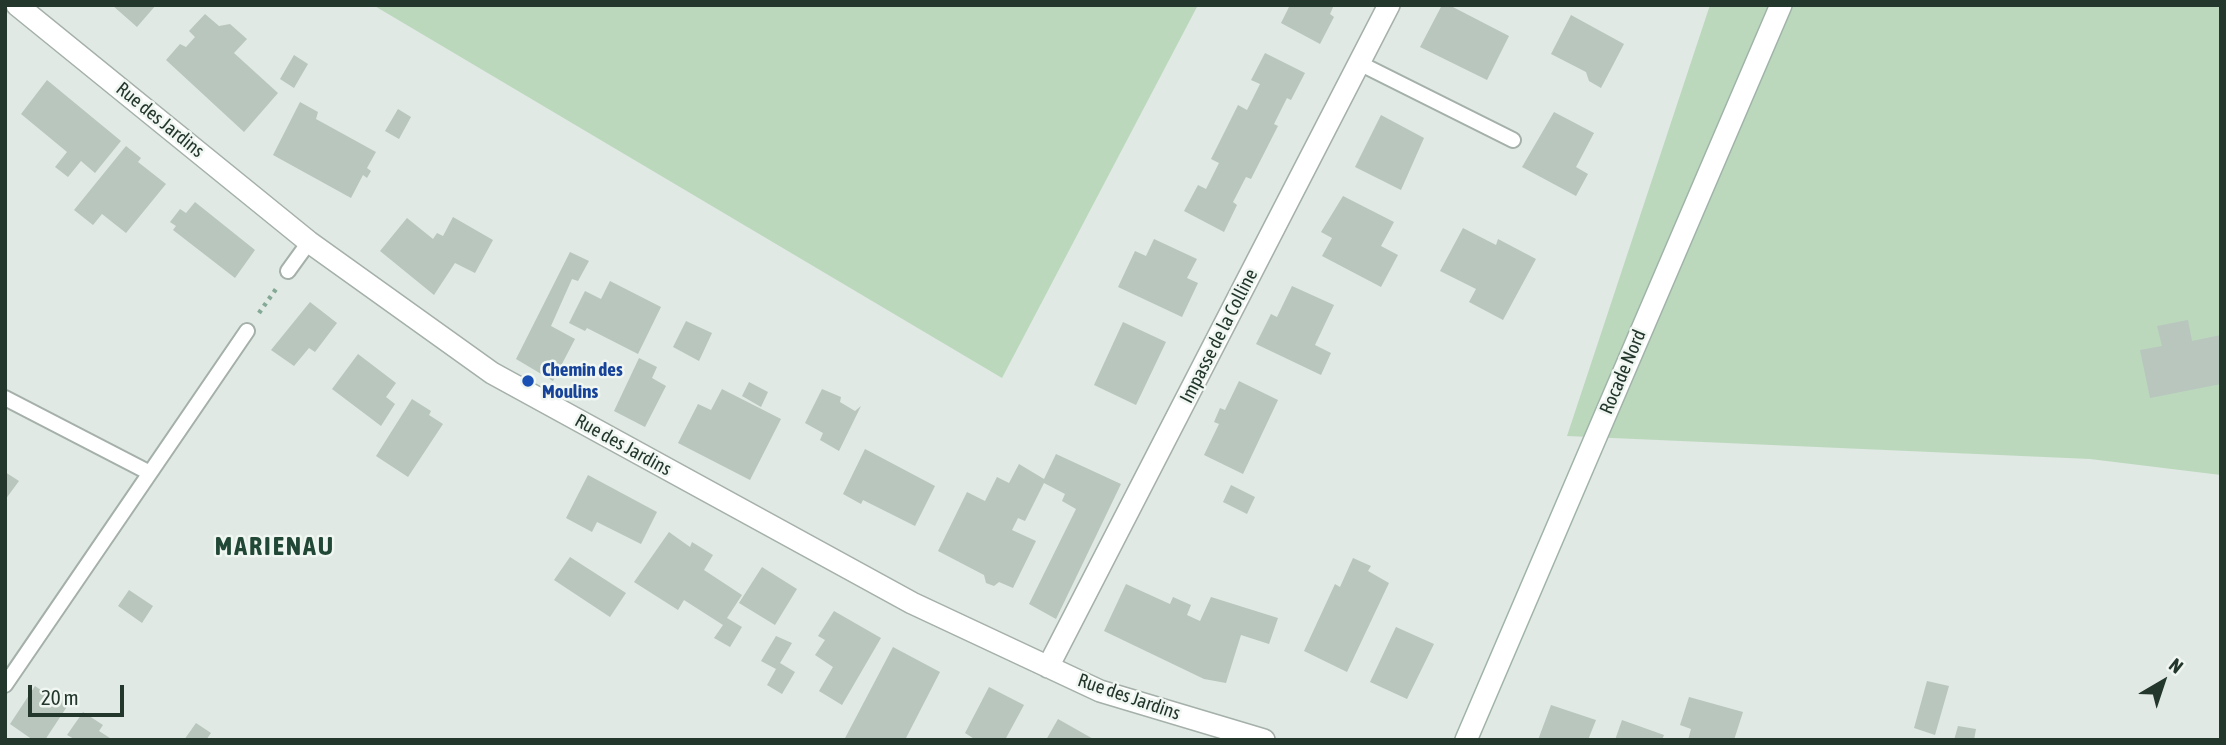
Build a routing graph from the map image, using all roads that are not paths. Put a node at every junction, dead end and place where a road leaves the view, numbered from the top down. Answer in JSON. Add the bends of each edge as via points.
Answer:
{"nodes":[{"id":1,"x":17,"y":5,"type":"edge"},
{"id":2,"x":1389,"y":5,"type":"edge"},
{"id":3,"x":1781,"y":5,"type":"edge"},
{"id":4,"x":1359,"y":63,"type":"junction"},
{"id":5,"x":1513,"y":140,"type":"dead end"},
{"id":6,"x":309,"y":242,"type":"junction"},
{"id":7,"x":288,"y":271,"type":"road end"},
{"id":8,"x":247,"y":331,"type":"road end"},
{"id":9,"x":5,"y":398,"type":"edge"},
{"id":10,"x":148,"y":472,"type":"junction"},
{"id":11,"x":1048,"y":667,"type":"junction"},
{"id":12,"x":5,"y":685,"type":"edge"},
{"id":13,"x":1264,"y":740,"type":"edge"},
{"id":14,"x":1466,"y":740,"type":"edge"}],
"edges":[{"from":1,"to":6,"type":"street","name":"Rue des Jardins"},
{"from":2,"to":4,"type":"street","name":"Impasse de la Colline"},
{"from":3,"to":14,"type":"street","name":"Rocade Nord"},
{"from":4,"to":5,"type":"lane"},
{"from":4,"to":11,"type":"street","name":"Impasse de la Colline"},
{"from":6,"to":7,"type":"lane"},
{"from":6,"to":11,"type":"street","name":"Rue des Jardins","via":[[492,373],[912,603]]},
{"from":8,"to":10,"type":"lane"},
{"from":9,"to":10,"type":"lane"},
{"from":10,"to":12,"type":"lane"},
{"from":11,"to":13,"type":"street","name":"Rue des Jardins","via":[[1100,691]]}]}
